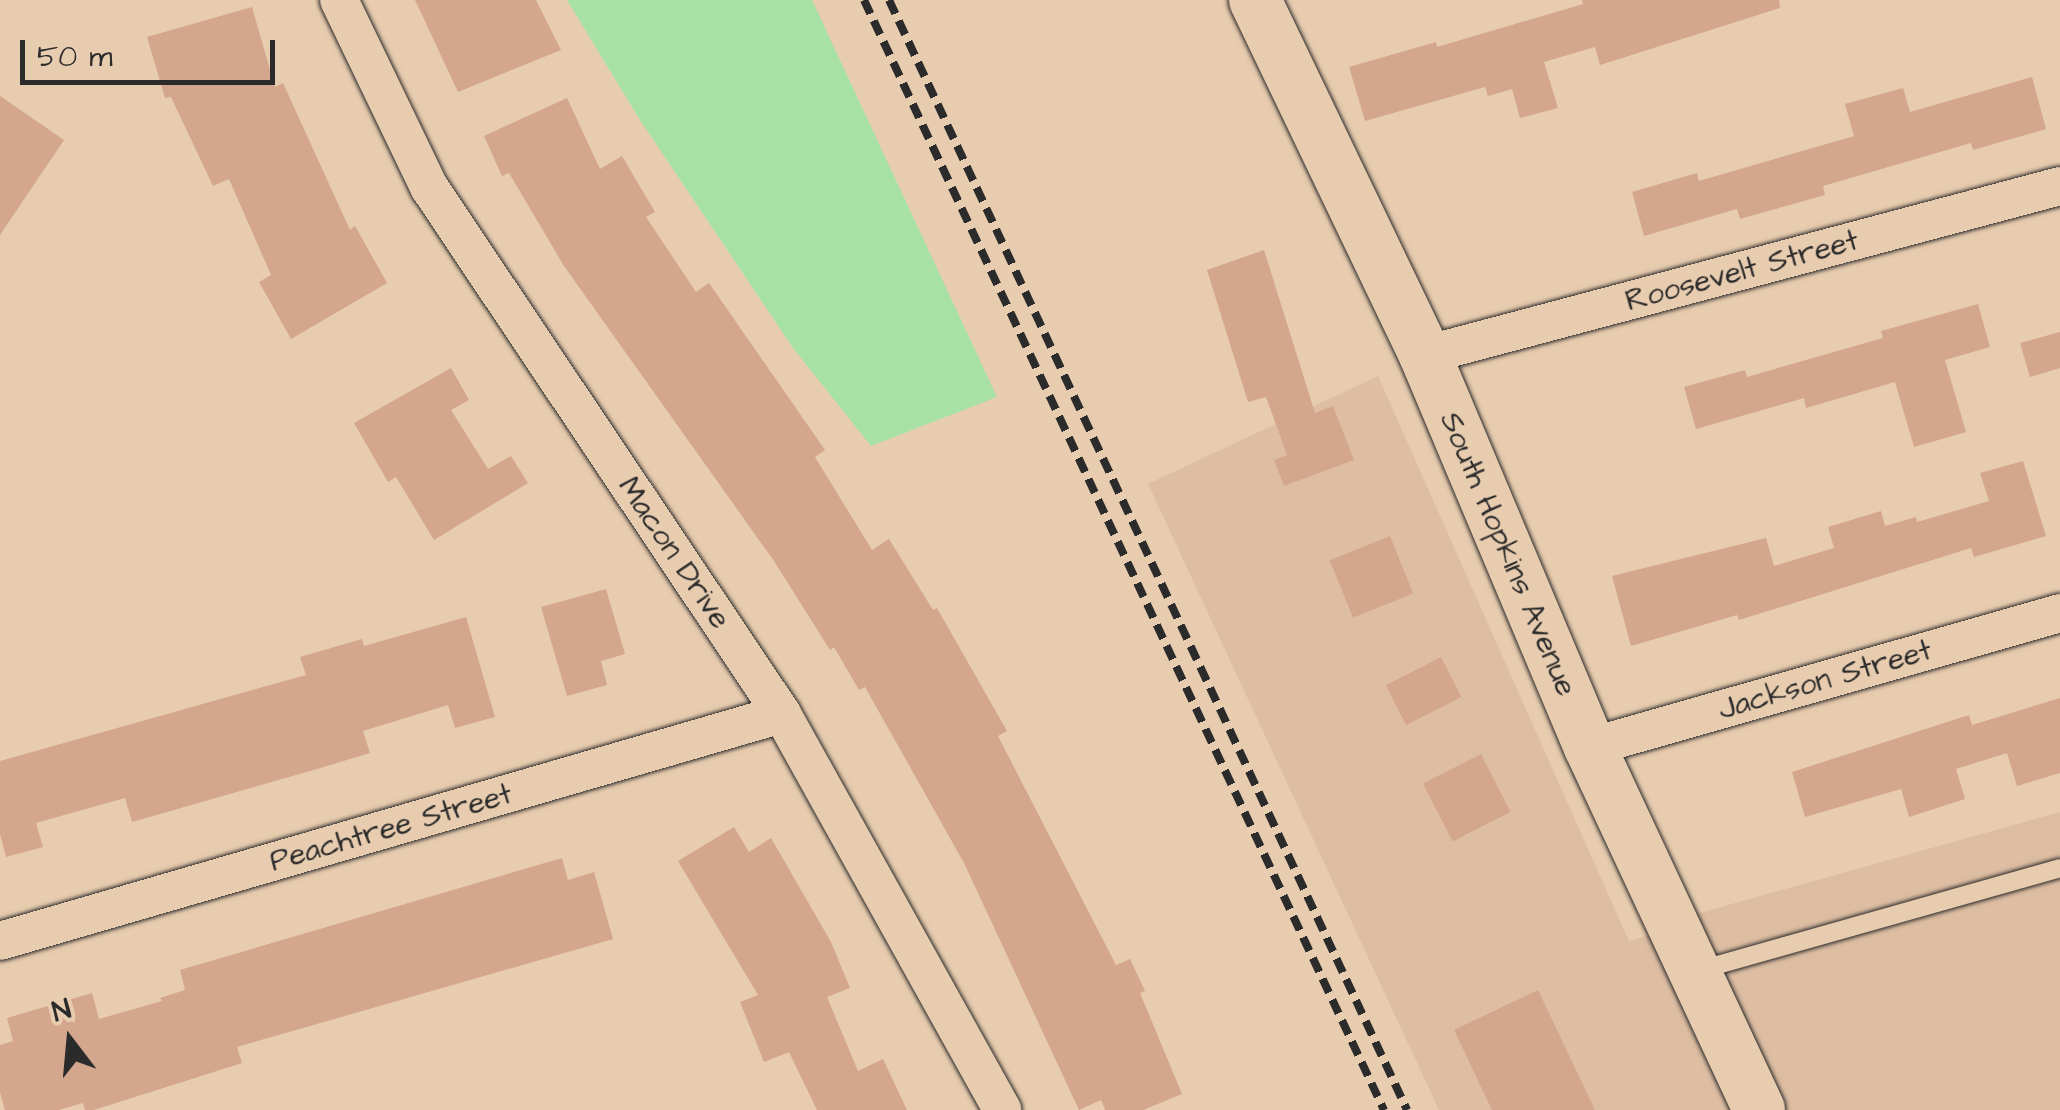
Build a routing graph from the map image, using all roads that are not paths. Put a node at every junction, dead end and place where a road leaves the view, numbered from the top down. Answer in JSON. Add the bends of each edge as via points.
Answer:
{"nodes":[{"id":1,"x":339,"y":0,"type":"edge"},
{"id":2,"x":1264,"y":2,"type":"edge"},
{"id":3,"x":2060,"y":186,"type":"edge"},
{"id":4,"x":1425,"y":355,"type":"junction"},
{"id":5,"x":2060,"y":613,"type":"edge"},
{"id":6,"x":782,"y":714,"type":"junction"},
{"id":7,"x":1590,"y":747,"type":"junction"},
{"id":8,"x":2060,"y":868,"type":"edge"},
{"id":9,"x":0,"y":941,"type":"edge"},
{"id":10,"x":1695,"y":972,"type":"junction"},
{"id":11,"x":1002,"y":1110,"type":"edge"},
{"id":12,"x":1759,"y":1110,"type":"edge"}],
"edges":[{"from":1,"to":6,"type":"street","name":"Macon Drive","via":[[429,187]]},
{"from":2,"to":4,"type":"street","name":"South Hopkins Avenue"},
{"from":3,"to":4,"type":"street","name":"Roosevelt Street"},
{"from":4,"to":7,"type":"street","name":"South Hopkins Avenue"},
{"from":5,"to":7,"type":"street","name":"Jackson Street"},
{"from":6,"to":9,"type":"street","name":"Peachtree Street"},
{"from":6,"to":11,"type":"street","name":"Macon Drive"},
{"from":7,"to":10,"type":"street","name":"South Hopkins Avenue"},
{"from":8,"to":10,"type":"lane"},
{"from":10,"to":12,"type":"street","name":"South Hopkins Avenue"}]}
